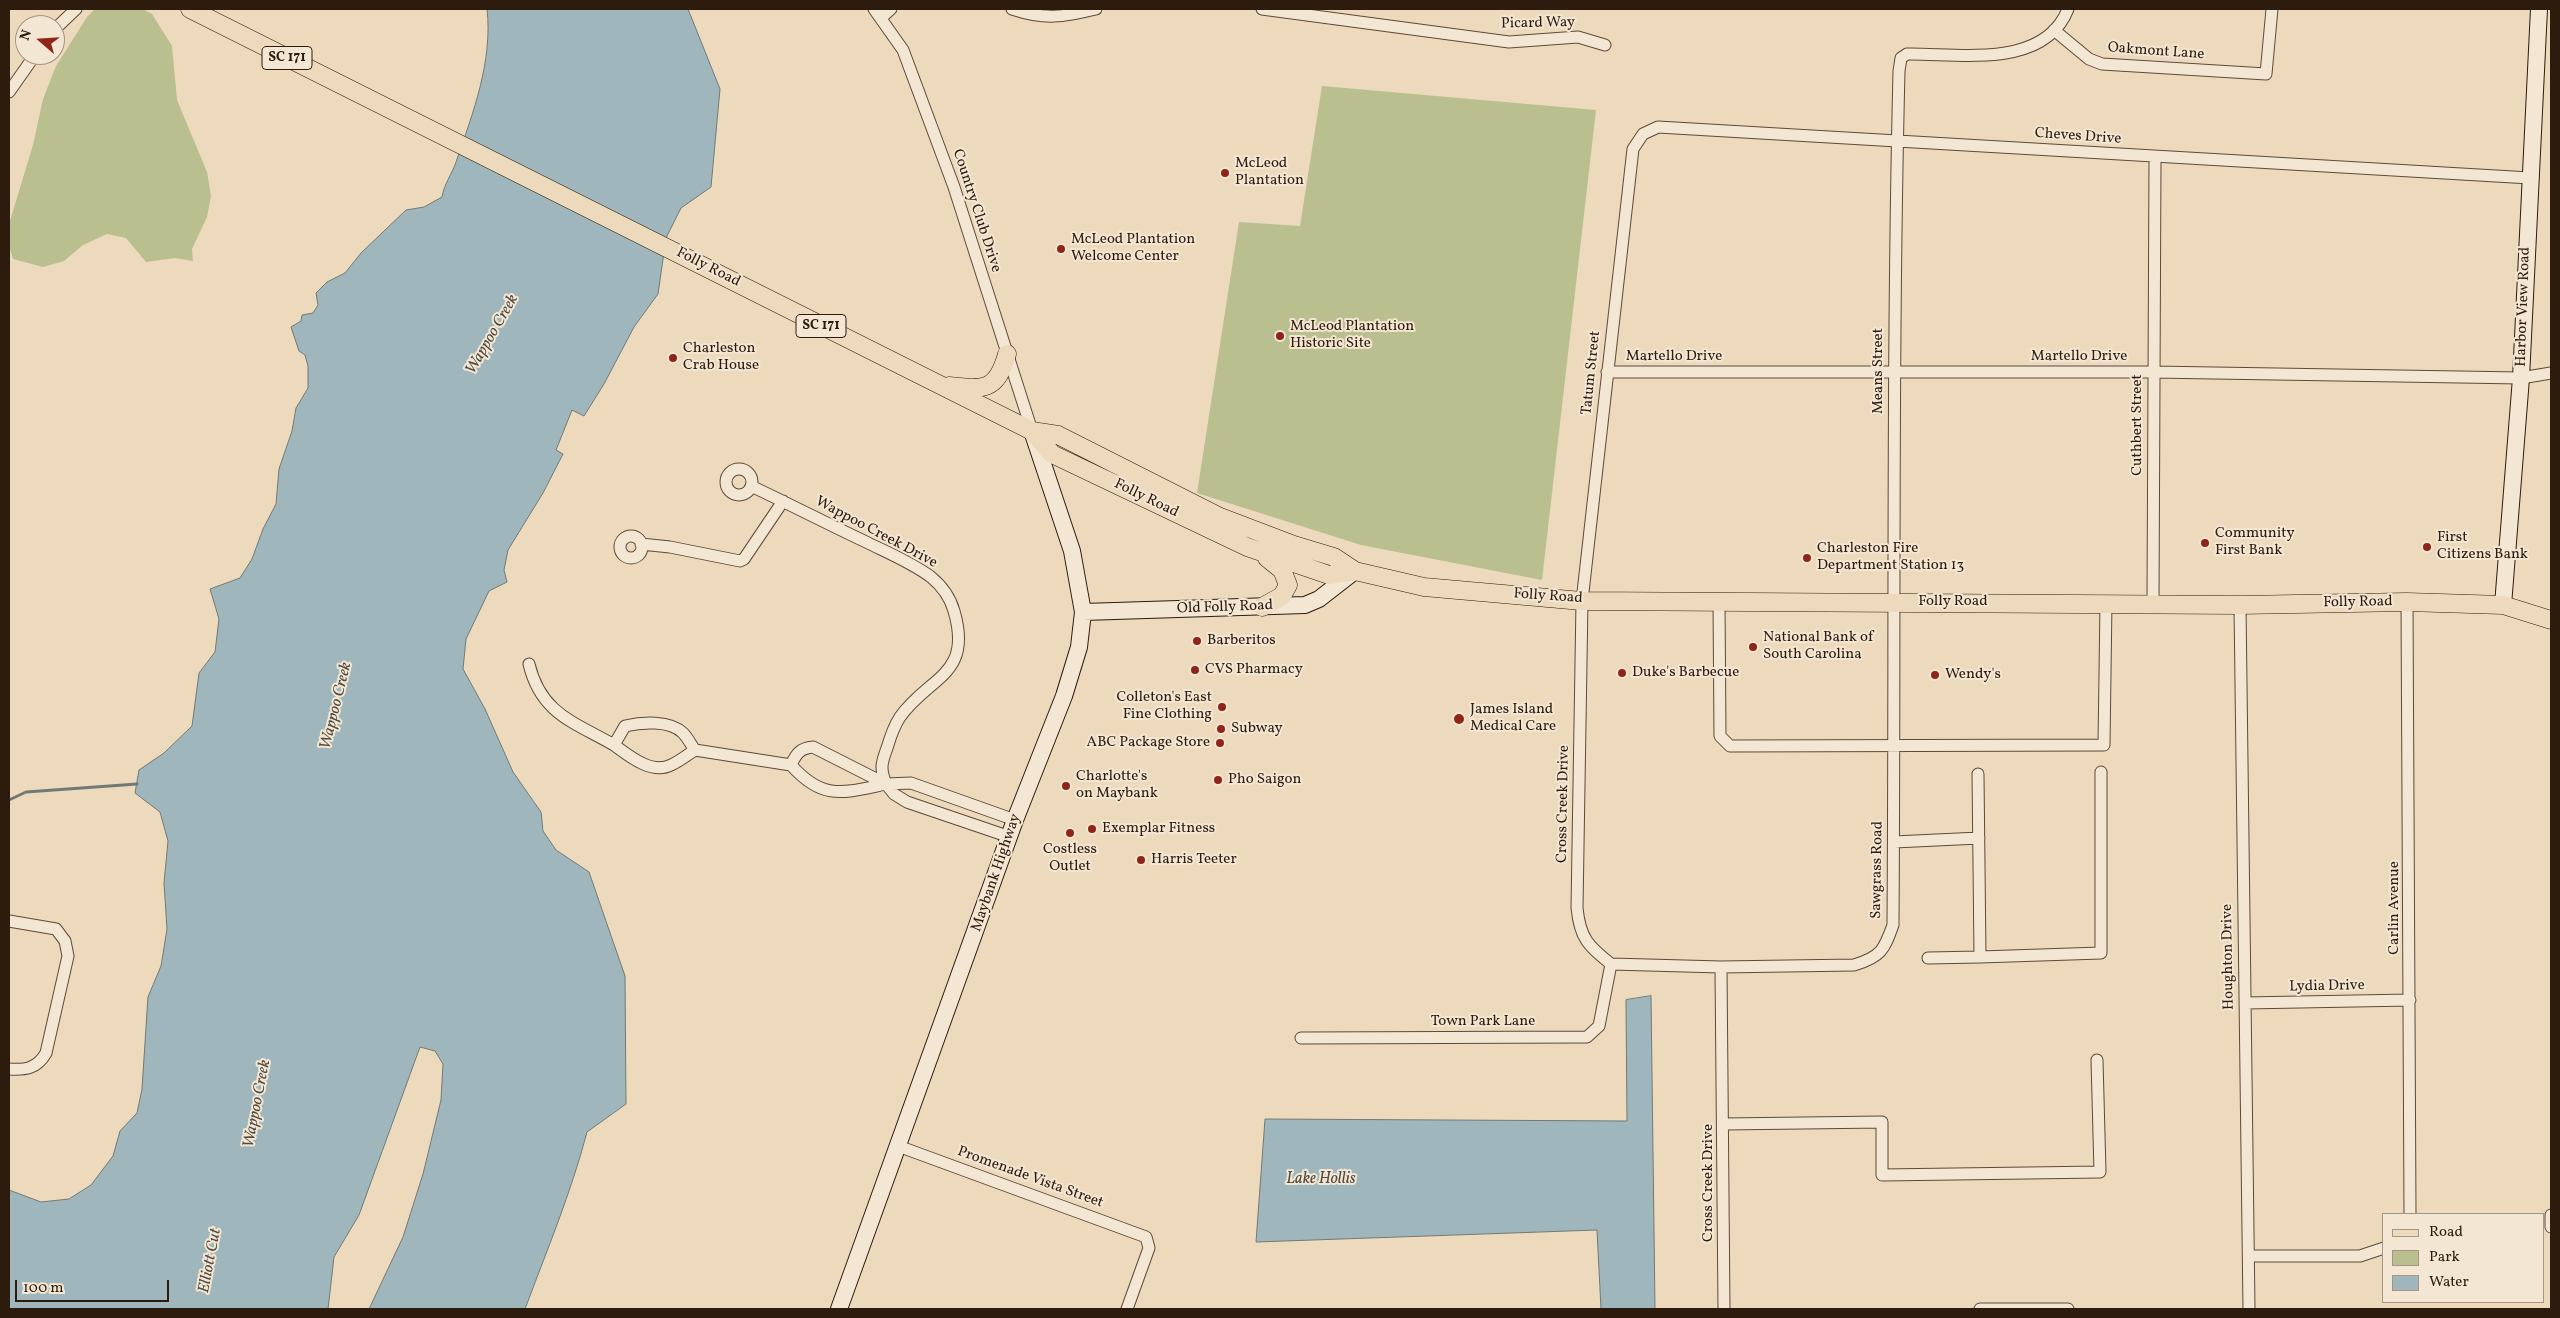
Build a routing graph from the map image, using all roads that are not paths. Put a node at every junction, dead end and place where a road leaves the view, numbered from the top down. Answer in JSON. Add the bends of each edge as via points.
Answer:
{"nodes":[{"id":1,"x":76,"y":9,"type":"edge"},
{"id":2,"x":190,"y":9,"type":"edge"},
{"id":3,"x":874,"y":9,"type":"edge"},
{"id":4,"x":891,"y":9,"type":"edge"},
{"id":5,"x":1012,"y":9,"type":"edge"},
{"id":6,"x":1096,"y":9,"type":"edge"},
{"id":7,"x":1262,"y":9,"type":"edge"},
{"id":8,"x":2068,"y":9,"type":"edge"},
{"id":9,"x":2272,"y":9,"type":"edge"},
{"id":10,"x":2538,"y":9,"type":"edge"},
{"id":11,"x":881,"y":18,"type":"junction"},
{"id":12,"x":65,"y":19,"type":"edge"},
{"id":13,"x":2054,"y":30,"type":"junction"},
{"id":14,"x":1605,"y":45,"type":"dead end"},
{"id":15,"x":28,"y":65,"type":"edge"},
{"id":16,"x":9,"y":92,"type":"edge"},
{"id":17,"x":1897,"y":140,"type":"junction"},
{"id":18,"x":1633,"y":149,"type":"joint"},
{"id":19,"x":2155,"y":158,"type":"junction"},
{"id":20,"x":2530,"y":178,"type":"junction"},
{"id":21,"x":1007,"y":354,"type":"junction"},
{"id":22,"x":1607,"y":372,"type":"junction"},
{"id":23,"x":1893,"y":372,"type":"junction"},
{"id":24,"x":2153,"y":372,"type":"junction"},
{"id":25,"x":2551,"y":373,"type":"edge"},
{"id":26,"x":2521,"y":378,"type":"junction"},
{"id":27,"x":939,"y":385,"type":"junction"},
{"id":28,"x":1032,"y":431,"type":"junction"},
{"id":29,"x":751,"y":486,"type":"dead end"},
{"id":30,"x":782,"y":501,"type":"junction"},
{"id":31,"x":641,"y":544,"type":"dead end"},
{"id":32,"x":1247,"y":547,"type":"junction"},
{"id":33,"x":1355,"y":571,"type":"junction"},
{"id":34,"x":1582,"y":600,"type":"junction"},
{"id":35,"x":1720,"y":601,"type":"junction"},
{"id":36,"x":1895,"y":602,"type":"junction"},
{"id":37,"x":2106,"y":602,"type":"junction"},
{"id":38,"x":2407,"y":602,"type":"junction"},
{"id":39,"x":2153,"y":603,"type":"junction"},
{"id":40,"x":2240,"y":605,"type":"junction"},
{"id":41,"x":2503,"y":605,"type":"junction"},
{"id":42,"x":1262,"y":607,"type":"junction"},
{"id":43,"x":1083,"y":612,"type":"junction"},
{"id":44,"x":2551,"y":620,"type":"edge"},
{"id":45,"x":529,"y":664,"type":"dead end"},
{"id":46,"x":614,"y":745,"type":"junction"},
{"id":47,"x":1895,"y":746,"type":"junction"},
{"id":48,"x":695,"y":750,"type":"junction"},
{"id":49,"x":791,"y":765,"type":"junction"},
{"id":50,"x":2101,"y":772,"type":"dead end"},
{"id":51,"x":1978,"y":774,"type":"dead end"},
{"id":52,"x":886,"y":784,"type":"junction"},
{"id":53,"x":1015,"y":820,"type":"junction"},
{"id":54,"x":1010,"y":837,"type":"junction"},
{"id":55,"x":1979,"y":838,"type":"junction"},
{"id":56,"x":1894,"y":842,"type":"junction"},
{"id":57,"x":9,"y":921,"type":"edge"},
{"id":58,"x":1980,"y":957,"type":"junction"},
{"id":59,"x":1928,"y":958,"type":"dead end"},
{"id":60,"x":1611,"y":964,"type":"junction"},
{"id":61,"x":1721,"y":967,"type":"junction"},
{"id":62,"x":2410,"y":1000,"type":"junction"},
{"id":63,"x":2245,"y":1003,"type":"junction"},
{"id":64,"x":1301,"y":1038,"type":"dead end"},
{"id":65,"x":2097,"y":1060,"type":"dead end"},
{"id":66,"x":9,"y":1069,"type":"edge"},
{"id":67,"x":1724,"y":1124,"type":"junction"},
{"id":68,"x":898,"y":1146,"type":"junction"},
{"id":69,"x":2410,"y":1213,"type":"edge"},
{"id":70,"x":2551,"y":1215,"type":"edge"},
{"id":71,"x":2551,"y":1227,"type":"edge"},
{"id":72,"x":2382,"y":1249,"type":"edge"},
{"id":73,"x":2249,"y":1256,"type":"junction"},
{"id":74,"x":839,"y":1309,"type":"edge"},
{"id":75,"x":1127,"y":1309,"type":"edge"},
{"id":76,"x":1724,"y":1309,"type":"edge"},
{"id":77,"x":1980,"y":1309,"type":"edge"},
{"id":78,"x":2068,"y":1309,"type":"edge"},
{"id":79,"x":2249,"y":1309,"type":"edge"}],
"edges":[{"from":1,"to":12,"type":"street"},
{"from":2,"to":27,"type":"main road","name":"Folly Road","number":"SC 171"},
{"from":3,"to":11,"type":"street","name":"Country Club Drive"},
{"from":4,"to":11,"type":"street"},
{"from":5,"to":6,"type":"street","via":[[1046,18]]},
{"from":7,"to":14,"type":"street","name":"Picard Way","via":[[1509,42],[1578,37]]},
{"from":8,"to":13,"type":"street"},
{"from":9,"to":13,"type":"street","name":"Oakmont Lane","via":[[2266,74],[2102,64],[2089,59]]},
{"from":10,"to":20,"type":"main road","name":"Harbor View Road"},
{"from":11,"to":21,"type":"street","name":"Country Club Drive","via":[[903,50],[948,168]]},
{"from":13,"to":17,"type":"street","name":"Means Street","via":[[2031,46],[2000,55],[1907,54],[1902,58],[1899,71]]},
{"from":15,"to":16,"type":"street"},
{"from":17,"to":18,"type":"street","name":"Cheves Drive","via":[[1658,127],[1643,134]]},
{"from":17,"to":19,"type":"street","name":"Cheves Drive"},
{"from":17,"to":23,"type":"street","name":"Means Street"},
{"from":18,"to":22,"type":"street","name":"Tatum Street"},
{"from":19,"to":20,"type":"street","name":"Cheves Drive"},
{"from":19,"to":24,"type":"street","name":"Cuthbert Street"},
{"from":20,"to":26,"type":"main road","name":"Harbor View Road"},
{"from":21,"to":27,"type":"main road","via":[[1002,372],[995,382],[984,388]]},
{"from":21,"to":28,"type":"street","name":"Country Club Drive"},
{"from":22,"to":23,"type":"street","name":"Martello Drive"},
{"from":22,"to":34,"type":"street","name":"Tatum Street"},
{"from":23,"to":24,"type":"street","name":"Martello Drive"},
{"from":23,"to":36,"type":"street","name":"Means Street"},
{"from":24,"to":26,"type":"street","name":"Martello Drive"},
{"from":24,"to":39,"type":"street","name":"Cuthbert Street"},
{"from":25,"to":26,"type":"street","name":"Martello Drive"},
{"from":26,"to":41,"type":"main road","name":"Harbor View Road"},
{"from":27,"to":28,"type":"main road","name":"Folly Road","number":"SC 171"},
{"from":28,"to":32,"type":"main road","name":"Folly Road","via":[[1052,454]]},
{"from":28,"to":33,"type":"main road","name":"Folly Road","via":[[1058,435],[1220,517],[1334,557]]},
{"from":28,"to":43,"type":"main road","name":"Maybank Highway","via":[[1072,551]]},
{"from":29,"to":30,"type":"street","name":"Wappoo Creek Drive"},
{"from":30,"to":31,"type":"street","via":[[740,561]]},
{"from":30,"to":52,"type":"street","name":"Wappoo Creek Drive","via":[[931,577],[944,589],[951,602],[958,628],[958,646],[953,662],[945,675],[911,704],[900,718],[891,735],[881,770]]},
{"from":32,"to":33,"type":"main road","name":"Folly Road","via":[[1329,575]]},
{"from":32,"to":42,"type":"main road","via":[[1274,563],[1287,577],[1288,584],[1282,596]]},
{"from":33,"to":34,"type":"main road","name":"Folly Road","via":[[1424,587]]},
{"from":33,"to":42,"type":"main road","name":"Old Folly Road","via":[[1319,599],[1305,605]]},
{"from":34,"to":35,"type":"main road","name":"Folly Road"},
{"from":34,"to":60,"type":"street","name":"Cross Creek Drive","via":[[1577,908],[1583,938],[1590,948]]},
{"from":35,"to":36,"type":"main road","name":"Folly Road"},
{"from":35,"to":47,"type":"street","via":[[1720,736],[1724,742],[1730,746]]},
{"from":36,"to":37,"type":"main road","name":"Folly Road"},
{"from":36,"to":47,"type":"street","name":"Sawgrass Road"},
{"from":37,"to":39,"type":"main road","name":"Folly Road"},
{"from":37,"to":47,"type":"street","via":[[2104,745]]},
{"from":38,"to":40,"type":"main road","name":"Folly Road"},
{"from":38,"to":41,"type":"main road","name":"Folly Road"},
{"from":38,"to":62,"type":"street","name":"Carlin Avenue"},
{"from":39,"to":40,"type":"main road","name":"Folly Road"},
{"from":40,"to":63,"type":"street","name":"Houghton Drive"},
{"from":41,"to":44,"type":"main road","name":"Folly Road"},
{"from":42,"to":43,"type":"main road","name":"Old Folly Road"},
{"from":43,"to":53,"type":"main road","name":"Maybank Highway","via":[[1079,647],[1064,696]]},
{"from":45,"to":46,"type":"street","via":[[534,684],[549,706]]},
{"from":46,"to":48,"type":"street","via":[[641,763],[660,768],[670,766]]},
{"from":46,"to":48,"type":"street","via":[[625,726],[658,724],[683,733]]},
{"from":47,"to":56,"type":"street","name":"Sawgrass Road"},
{"from":48,"to":49,"type":"street"},
{"from":49,"to":52,"type":"street","via":[[809,784],[825,790],[847,792]]},
{"from":49,"to":52,"type":"street","via":[[797,753],[813,746]]},
{"from":50,"to":58,"type":"street","via":[[2101,953]]},
{"from":51,"to":55,"type":"street"},
{"from":52,"to":53,"type":"street","via":[[911,784]]},
{"from":52,"to":54,"type":"street","via":[[907,802]]},
{"from":53,"to":54,"type":"main road","name":"Maybank Highway"},
{"from":54,"to":68,"type":"main road","name":"Maybank Highway"},
{"from":55,"to":56,"type":"street"},
{"from":55,"to":58,"type":"street"},
{"from":56,"to":61,"type":"street","name":"Sawgrass Road","via":[[1893,924],[1883,950],[1872,959],[1854,965]]},
{"from":57,"to":66,"type":"street","via":[[56,929],[65,940],[68,956],[42,1061],[31,1068]]},
{"from":58,"to":59,"type":"street"},
{"from":60,"to":61,"type":"street","name":"Sawgrass Road"},
{"from":60,"to":64,"type":"street","name":"Town Park Lane","via":[[1599,1026],[1587,1037]]},
{"from":61,"to":67,"type":"street","name":"Cross Creek Drive"},
{"from":62,"to":63,"type":"street","name":"Lydia Drive"},
{"from":62,"to":69,"type":"street","name":"Carlin Avenue"},
{"from":63,"to":73,"type":"street","name":"Houghton Drive"},
{"from":65,"to":67,"type":"street","via":[[2100,1172],[1882,1175],[1882,1122]]},
{"from":67,"to":76,"type":"street","name":"Cross Creek Drive"},
{"from":68,"to":74,"type":"main road","name":"Maybank Highway"},
{"from":68,"to":75,"type":"street","name":"Promenade Vista Street","via":[[1144,1236],[1149,1241],[1149,1248]]},
{"from":70,"to":71,"type":"street"},
{"from":72,"to":73,"type":"street","via":[[2360,1256]]},
{"from":73,"to":79,"type":"street","name":"Houghton Drive"},
{"from":77,"to":78,"type":"street"}]}
